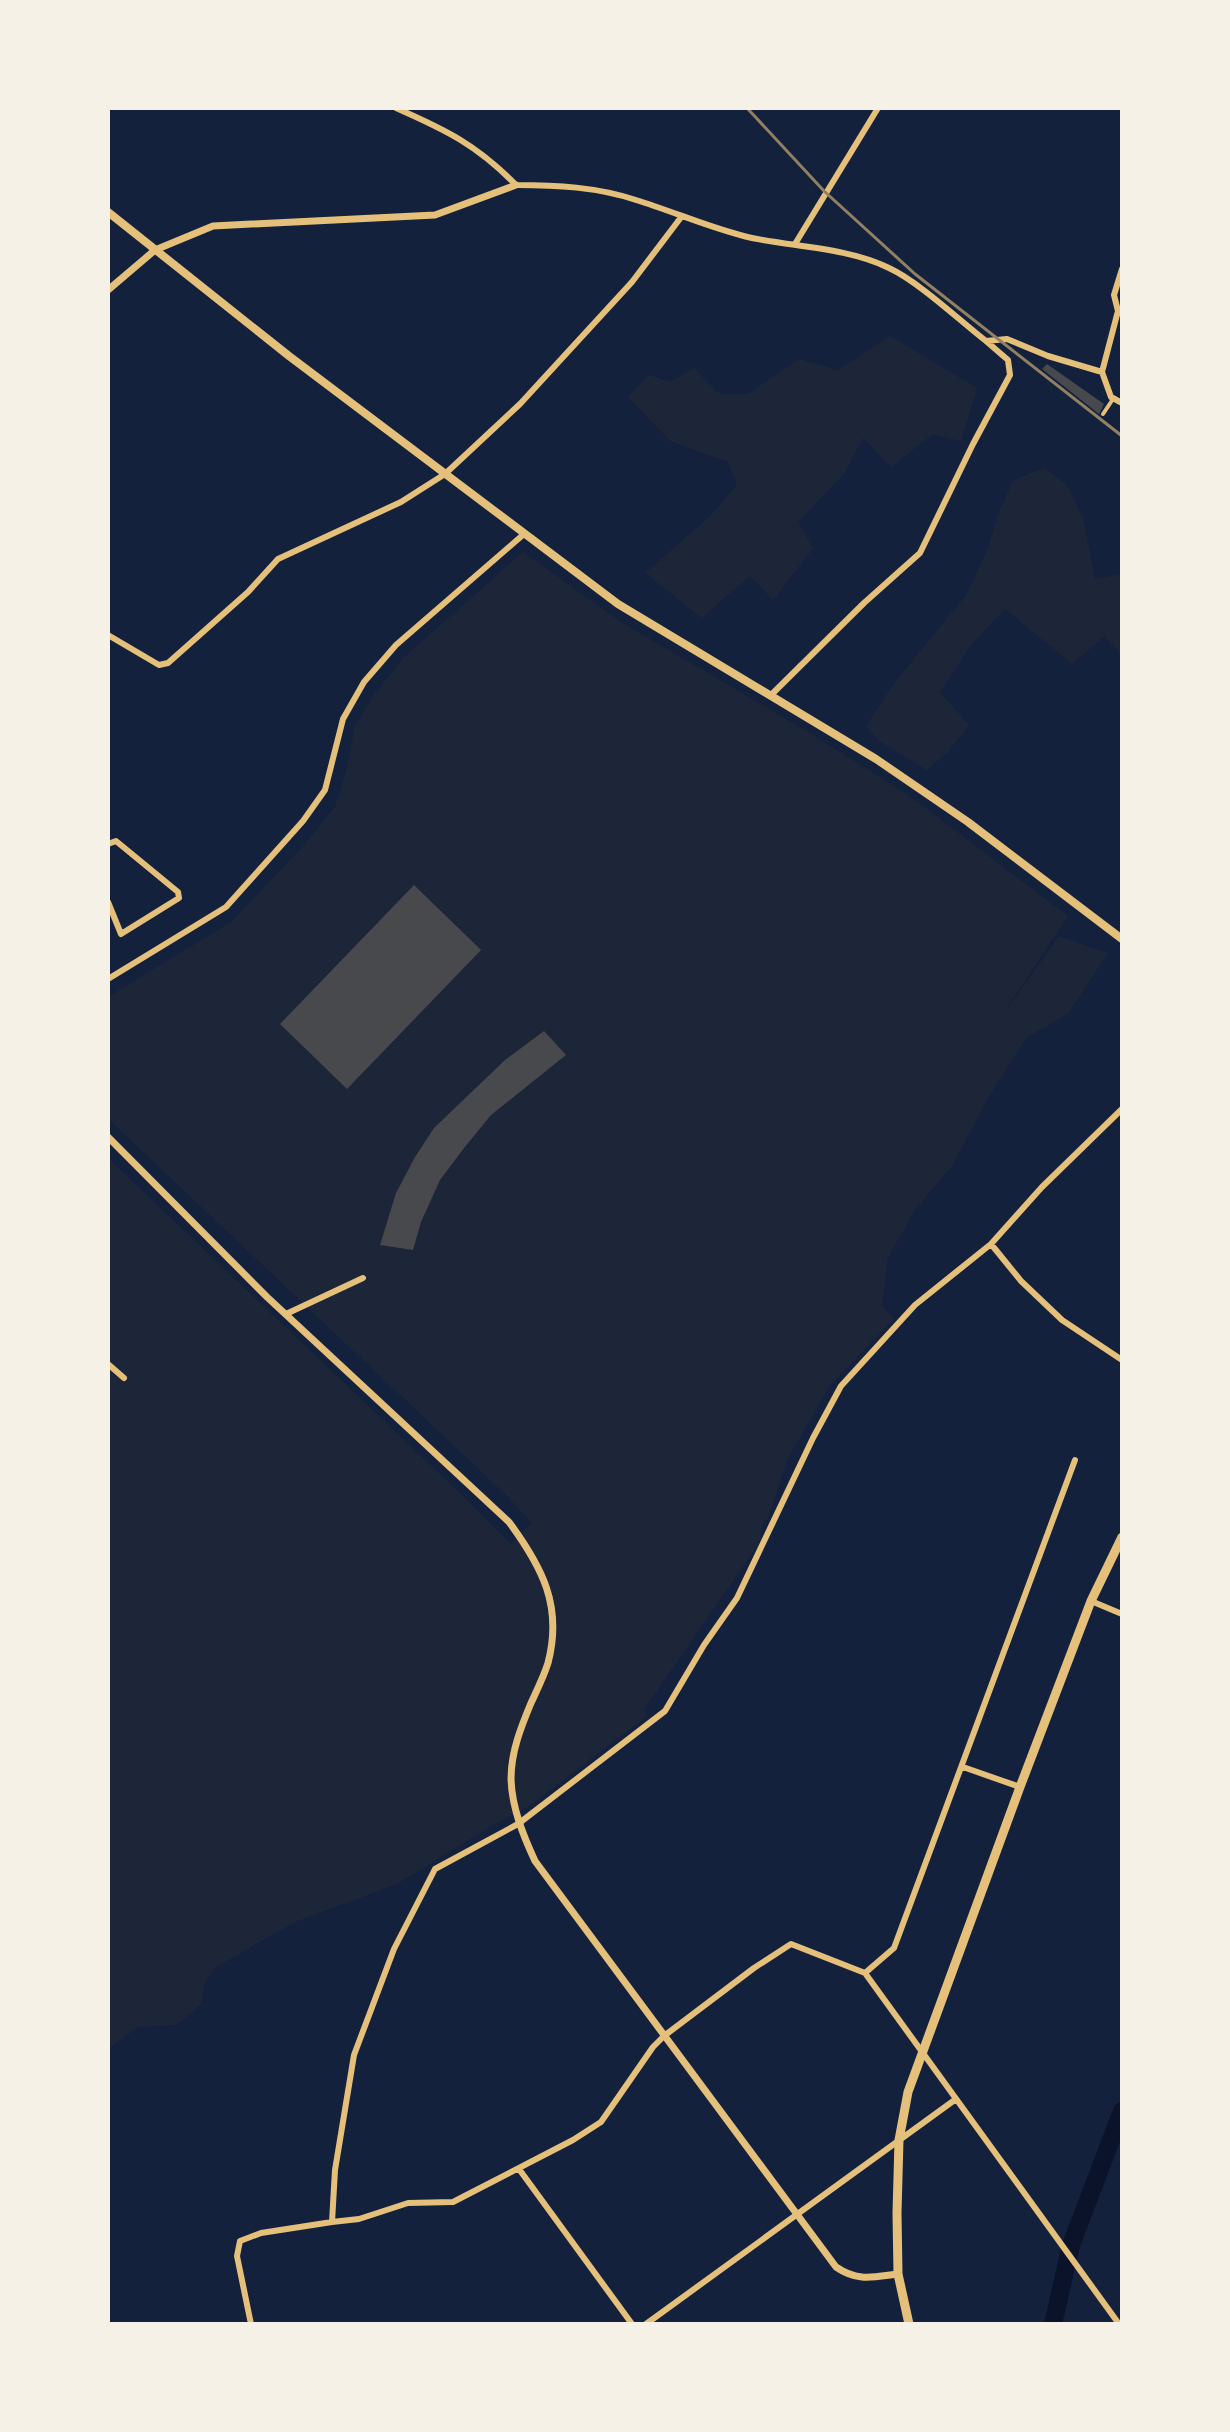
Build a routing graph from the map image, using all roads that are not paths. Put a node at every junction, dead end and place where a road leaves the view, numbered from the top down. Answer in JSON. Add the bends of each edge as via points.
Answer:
{"nodes":[{"id":1,"x":396,"y":108,"type":"edge"},
{"id":2,"x":878,"y":108,"type":"edge"},
{"id":3,"x":516,"y":185,"type":"junction"},
{"id":4,"x":108,"y":212,"type":"edge"},
{"id":5,"x":682,"y":216,"type":"junction"},
{"id":6,"x":795,"y":244,"type":"junction"},
{"id":7,"x":155,"y":250,"type":"junction"},
{"id":8,"x":1122,"y":269,"type":"edge"},
{"id":9,"x":108,"y":290,"type":"edge"},
{"id":10,"x":986,"y":341,"type":"junction"},
{"id":11,"x":1102,"y":372,"type":"junction"},
{"id":12,"x":1114,"y":398,"type":"junction"},
{"id":13,"x":1122,"y":403,"type":"edge"},
{"id":14,"x":1103,"y":414,"type":"dead end"},
{"id":15,"x":445,"y":474,"type":"junction"},
{"id":16,"x":524,"y":534,"type":"junction"},
{"id":17,"x":108,"y":635,"type":"edge"},
{"id":18,"x":770,"y":696,"type":"junction"},
{"id":19,"x":108,"y":844,"type":"edge"},
{"id":20,"x":108,"y":902,"type":"edge"},
{"id":21,"x":1122,"y":939,"type":"edge"},
{"id":22,"x":108,"y":979,"type":"edge"},
{"id":23,"x":1122,"y":1109,"type":"edge"},
{"id":24,"x":108,"y":1137,"type":"edge"},
{"id":25,"x":991,"y":1244,"type":"junction"},
{"id":26,"x":363,"y":1278,"type":"dead end"},
{"id":27,"x":286,"y":1314,"type":"junction"},
{"id":28,"x":1122,"y":1360,"type":"edge"},
{"id":29,"x":108,"y":1364,"type":"edge"},
{"id":30,"x":124,"y":1378,"type":"dead end"},
{"id":31,"x":1075,"y":1460,"type":"dead end"},
{"id":32,"x":1122,"y":1537,"type":"edge"},
{"id":33,"x":1091,"y":1601,"type":"junction"},
{"id":34,"x":1122,"y":1614,"type":"edge"},
{"id":35,"x":963,"y":1767,"type":"junction"},
{"id":36,"x":1020,"y":1787,"type":"junction"},
{"id":37,"x":518,"y":1824,"type":"junction"},
{"id":38,"x":865,"y":1973,"type":"junction"},
{"id":39,"x":664,"y":2036,"type":"junction"},
{"id":40,"x":921,"y":2051,"type":"junction"},
{"id":41,"x":956,"y":2099,"type":"junction"},
{"id":42,"x":899,"y":2140,"type":"junction"},
{"id":43,"x":519,"y":2169,"type":"junction"},
{"id":44,"x":796,"y":2215,"type":"junction"},
{"id":45,"x":332,"y":2222,"type":"junction"},
{"id":46,"x":898,"y":2274,"type":"junction"},
{"id":47,"x":251,"y":2324,"type":"edge"},
{"id":48,"x":632,"y":2324,"type":"edge"},
{"id":49,"x":646,"y":2324,"type":"edge"},
{"id":50,"x":909,"y":2324,"type":"edge"},
{"id":51,"x":1119,"y":2324,"type":"edge"}],
"edges":[{"from":1,"to":3,"type":"street","via":[[452,133],[492,160]]},
{"from":2,"to":6,"type":"street"},
{"from":3,"to":5,"type":"street","via":[[590,189]]},
{"from":3,"to":7,"type":"street","via":[[435,215],[213,226]]},
{"from":4,"to":7,"type":"main road"},
{"from":5,"to":6,"type":"street"},
{"from":5,"to":15,"type":"street","via":[[632,282],[520,404]]},
{"from":6,"to":10,"type":"street","via":[[889,267]]},
{"from":7,"to":9,"type":"street"},
{"from":7,"to":15,"type":"main road"},
{"from":8,"to":11,"type":"street","via":[[1114,295],[1118,311]]},
{"from":10,"to":11,"type":"street","via":[[1007,339]]},
{"from":10,"to":18,"type":"street","via":[[1008,360],[1010,375],[920,553]]},
{"from":11,"to":12,"type":"street"},
{"from":12,"to":13,"type":"street"},
{"from":12,"to":14,"type":"street"},
{"from":15,"to":16,"type":"main road"},
{"from":15,"to":17,"type":"street","via":[[401,502],[278,559],[168,663],[159,665]]},
{"from":16,"to":18,"type":"main road","via":[[618,604]]},
{"from":16,"to":22,"type":"street","via":[[373,671],[343,719],[325,790],[226,907]]},
{"from":18,"to":21,"type":"main road","via":[[913,783]]},
{"from":19,"to":20,"type":"street","via":[[116,841],[179,898],[121,934]]},
{"from":23,"to":25,"type":"street"},
{"from":24,"to":27,"type":"street"},
{"from":25,"to":28,"type":"street","via":[[1062,1320]]},
{"from":25,"to":37,"type":"street","via":[[915,1305],[841,1386],[737,1598],[665,1711]]},
{"from":26,"to":27,"type":"street"},
{"from":27,"to":37,"type":"street","via":[[509,1522],[549,1587],[553,1632],[548,1664],[514,1753],[511,1781]]},
{"from":29,"to":30,"type":"street"},
{"from":31,"to":35,"type":"street"},
{"from":32,"to":33,"type":"main road"},
{"from":33,"to":34,"type":"street"},
{"from":33,"to":36,"type":"main road"},
{"from":35,"to":36,"type":"street"},
{"from":35,"to":38,"type":"street","via":[[894,1948]]},
{"from":36,"to":40,"type":"main road"},
{"from":37,"to":39,"type":"street","via":[[535,1861]]},
{"from":37,"to":45,"type":"street","via":[[435,1869],[394,1949],[354,2055]]},
{"from":38,"to":39,"type":"street","via":[[791,1944]]},
{"from":38,"to":40,"type":"street"},
{"from":39,"to":43,"type":"street","via":[[601,2122]]},
{"from":39,"to":44,"type":"street"},
{"from":40,"to":41,"type":"street"},
{"from":40,"to":42,"type":"main road"},
{"from":41,"to":42,"type":"street"},
{"from":41,"to":51,"type":"street"},
{"from":42,"to":44,"type":"street"},
{"from":42,"to":46,"type":"main road"},
{"from":43,"to":45,"type":"street","via":[[453,2202],[408,2203]]},
{"from":43,"to":48,"type":"street"},
{"from":44,"to":46,"type":"street","via":[[849,2276]]},
{"from":44,"to":49,"type":"street"},
{"from":45,"to":47,"type":"street","via":[[240,2241],[237,2256]]},
{"from":46,"to":50,"type":"main road"}]}
